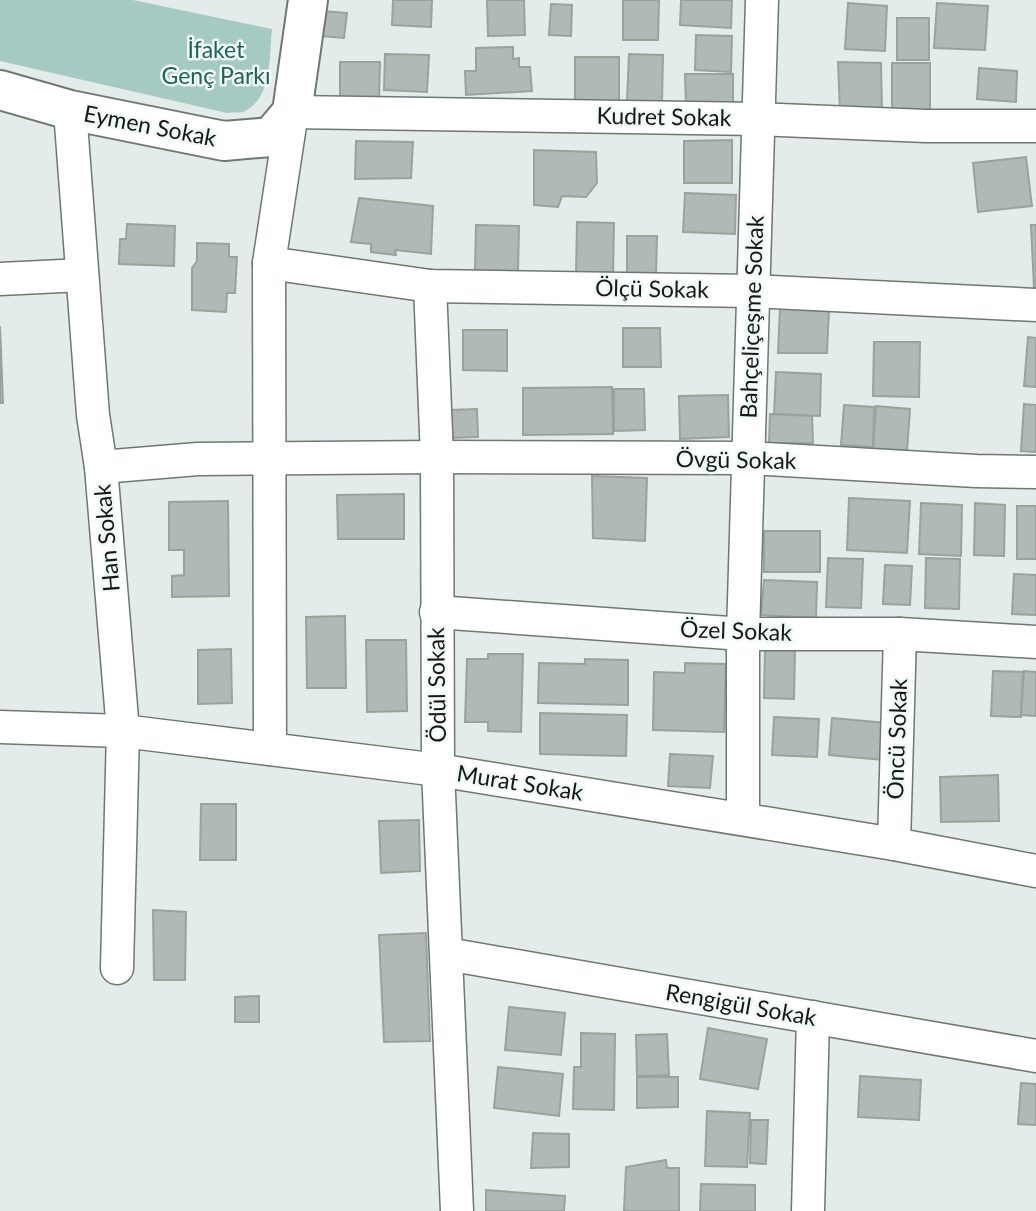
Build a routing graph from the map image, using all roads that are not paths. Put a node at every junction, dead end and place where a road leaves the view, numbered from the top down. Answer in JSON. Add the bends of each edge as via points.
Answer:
{"nodes":[{"id":1,"x":308,"y":0,"type":"edge"},
{"id":2,"x":762,"y":0,"type":"edge"},
{"id":3,"x":0,"y":90,"type":"edge"},
{"id":4,"x":70,"y":110,"type":"junction"},
{"id":5,"x":292,"y":112,"type":"junction"},
{"id":6,"x":758,"y":119,"type":"junction"},
{"id":7,"x":1036,"y":126,"type":"edge"},
{"id":8,"x":269,"y":263,"type":"junction"},
{"id":9,"x":82,"y":275,"type":"junction"},
{"id":10,"x":0,"y":279,"type":"edge"},
{"id":11,"x":430,"y":285,"type":"junction"},
{"id":12,"x":753,"y":291,"type":"junction"},
{"id":13,"x":1036,"y":306,"type":"edge"},
{"id":14,"x":437,"y":457,"type":"junction"},
{"id":15,"x":748,"y":458,"type":"junction"},
{"id":16,"x":268,"y":459,"type":"junction"},
{"id":17,"x":101,"y":467,"type":"junction"},
{"id":18,"x":1036,"y":472,"type":"edge"},
{"id":19,"x":436,"y":612,"type":"junction"},
{"id":20,"x":743,"y":634,"type":"junction"},
{"id":21,"x":900,"y":634,"type":"junction"},
{"id":22,"x":1036,"y":642,"type":"edge"},
{"id":23,"x":0,"y":727,"type":"edge"},
{"id":24,"x":124,"y":732,"type":"junction"},
{"id":25,"x":270,"y":749,"type":"junction"},
{"id":26,"x":438,"y":770,"type":"junction"},
{"id":27,"x":743,"y":819,"type":"junction"},
{"id":28,"x":894,"y":844,"type":"junction"},
{"id":29,"x":1036,"y":870,"type":"edge"},
{"id":30,"x":447,"y":954,"type":"junction"},
{"id":31,"x":117,"y":968,"type":"dead end"},
{"id":32,"x":813,"y":1017,"type":"junction"},
{"id":33,"x":1036,"y":1056,"type":"edge"},
{"id":34,"x":457,"y":1211,"type":"edge"},
{"id":35,"x":808,"y":1211,"type":"edge"}],
"edges":[{"from":1,"to":5,"type":"main road"},
{"from":2,"to":6,"type":"street","name":"Bahçeliçeşme Sokak"},
{"from":3,"to":4,"type":"main road","name":"Eymen Sokak"},
{"from":4,"to":5,"type":"main road","name":"Eymen Sokak","via":[[224,141],[271,137]]},
{"from":4,"to":9,"type":"street","name":"Han Sokak"},
{"from":5,"to":6,"type":"street","name":"Kudret Sokak"},
{"from":5,"to":8,"type":"street"},
{"from":6,"to":7,"type":"street","name":"Kudret Sokak"},
{"from":6,"to":12,"type":"street","name":"Bahçeliçeşme Sokak"},
{"from":8,"to":11,"type":"street","name":"Ölçü Sokak"},
{"from":8,"to":16,"type":"street"},
{"from":9,"to":10,"type":"street"},
{"from":9,"to":17,"type":"street","name":"Han Sokak"},
{"from":11,"to":12,"type":"street","name":"Ölçü Sokak"},
{"from":11,"to":14,"type":"street","name":"Ödül Sokak"},
{"from":12,"to":13,"type":"street","name":"Ölçü Sokak"},
{"from":12,"to":15,"type":"street","name":"Bahçeliçeşme Sokak"},
{"from":14,"to":15,"type":"street","name":"Övgü Sokak"},
{"from":14,"to":16,"type":"street","name":"Övgü Sokak"},
{"from":14,"to":19,"type":"street","name":"Ödül Sokak"},
{"from":15,"to":18,"type":"street","name":"Övgü Sokak"},
{"from":15,"to":20,"type":"street","name":"Bahçeliçeşme Sokak"},
{"from":16,"to":17,"type":"street","name":"Övgü Sokak"},
{"from":16,"to":25,"type":"street"},
{"from":17,"to":24,"type":"street","name":"Han Sokak"},
{"from":19,"to":20,"type":"street","name":"Özel Sokak"},
{"from":19,"to":26,"type":"street","name":"Ödül Sokak"},
{"from":20,"to":21,"type":"street","name":"Özel Sokak"},
{"from":20,"to":27,"type":"street","name":"Bahçeliçeşme Sokak"},
{"from":21,"to":22,"type":"street","name":"Özel Sokak"},
{"from":21,"to":28,"type":"street","name":"Öncü Sokak"},
{"from":23,"to":24,"type":"street","name":"Murat Sokak"},
{"from":24,"to":25,"type":"street","name":"Murat Sokak"},
{"from":24,"to":31,"type":"street","name":"Han Sokak"},
{"from":25,"to":26,"type":"street","name":"Murat Sokak"},
{"from":26,"to":27,"type":"street","name":"Murat Sokak"},
{"from":26,"to":30,"type":"street","name":"Ödül Sokak"},
{"from":27,"to":28,"type":"street","name":"Murat Sokak"},
{"from":28,"to":29,"type":"street","name":"Murat Sokak"},
{"from":30,"to":32,"type":"street","name":"Rengigül Sokak"},
{"from":30,"to":34,"type":"street","name":"Ödül Sokak"},
{"from":32,"to":33,"type":"street","name":"Rengigül Sokak"},
{"from":32,"to":35,"type":"street"}]}
